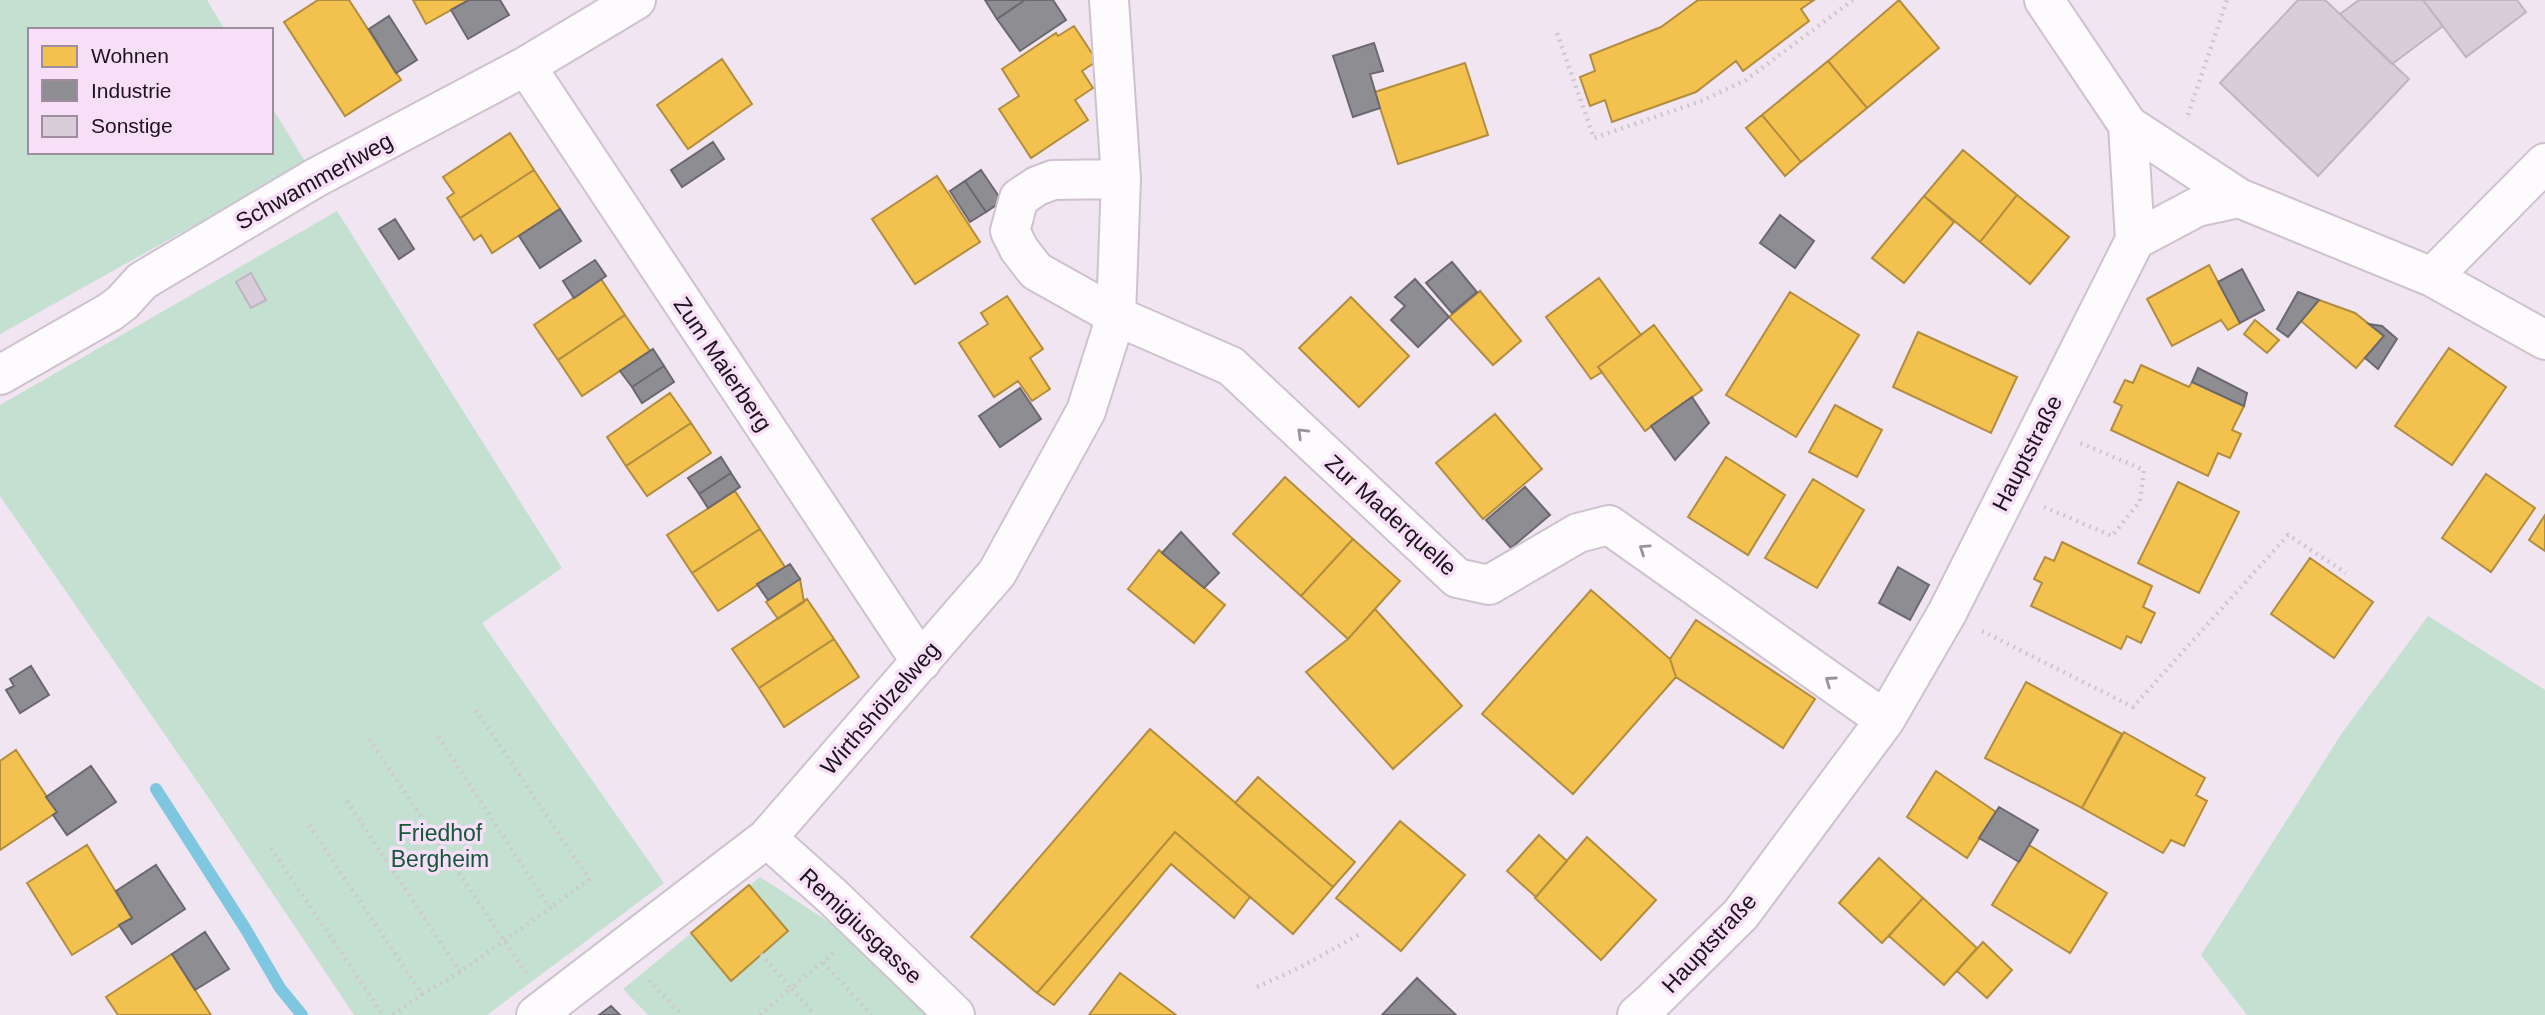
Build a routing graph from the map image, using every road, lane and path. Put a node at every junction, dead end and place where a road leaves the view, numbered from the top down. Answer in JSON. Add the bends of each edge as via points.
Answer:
{"nodes":[{"id":1,"x":636,"y":0,"type":"edge"},
{"id":2,"x":1109,"y":0,"type":"edge"},
{"id":3,"x":1853,"y":0,"type":"edge"},
{"id":4,"x":2044,"y":0,"type":"edge"},
{"id":5,"x":2227,"y":0,"type":"edge"},
{"id":6,"x":1557,"y":33,"type":"dead end"},
{"id":7,"x":526,"y":66,"type":"junction"},
{"id":8,"x":2128,"y":125,"type":"junction"},
{"id":9,"x":2175,"y":155,"type":"junction"},
{"id":10,"x":2545,"y":163,"type":"edge"},
{"id":11,"x":1121,"y":179,"type":"junction"},
{"id":12,"x":2239,"y":198,"type":"junction"},
{"id":13,"x":2135,"y":240,"type":"junction"},
{"id":14,"x":2432,"y":277,"type":"junction"},
{"id":15,"x":1116,"y":316,"type":"junction"},
{"id":16,"x":2545,"y":340,"type":"edge"},
{"id":17,"x":0,"y":375,"type":"edge"},
{"id":18,"x":2041,"y":426,"type":"junction"},
{"id":19,"x":2008,"y":492,"type":"junction"},
{"id":20,"x":2346,"y":573,"type":"dead end"},
{"id":21,"x":1947,"y":613,"type":"junction"},
{"id":22,"x":921,"y":662,"type":"junction"},
{"id":23,"x":476,"y":710,"type":"dead end"},
{"id":24,"x":1885,"y":720,"type":"junction"},
{"id":25,"x":438,"y":736,"type":"dead end"},
{"id":26,"x":369,"y":739,"type":"dead end"},
{"id":27,"x":347,"y":801,"type":"dead end"},
{"id":28,"x":309,"y":825,"type":"dead end"},
{"id":29,"x":767,"y":838,"type":"junction"},
{"id":30,"x":271,"y":848,"type":"dead end"},
{"id":31,"x":550,"y":908,"type":"junction"},
{"id":32,"x":1360,"y":934,"type":"dead end"},
{"id":33,"x":504,"y":942,"type":"junction"},
{"id":34,"x":761,"y":954,"type":"dead end"},
{"id":35,"x":825,"y":960,"type":"dead end"},
{"id":36,"x":460,"y":972,"type":"junction"},
{"id":37,"x":1257,"y":987,"type":"dead end"},
{"id":38,"x":791,"y":988,"type":"junction"},
{"id":39,"x":422,"y":994,"type":"junction"},
{"id":40,"x":542,"y":1010,"type":"edge"},
{"id":41,"x":383,"y":1015,"type":"edge"},
{"id":42,"x":393,"y":1015,"type":"edge"},
{"id":43,"x":760,"y":1015,"type":"edge"},
{"id":44,"x":816,"y":1015,"type":"edge"},
{"id":45,"x":954,"y":1015,"type":"edge"},
{"id":46,"x":1637,"y":1015,"type":"edge"}],
"edges":[{"from":1,"to":7,"type":"street","name":"Schwammerlweg"},
{"from":2,"to":11,"type":"street"},
{"from":3,"to":6,"type":"path","via":[[1746,80],[1701,101],[1594,138]]},
{"from":4,"to":8,"type":"street"},
{"from":5,"to":9,"type":"path"},
{"from":7,"to":17,"type":"street","name":"Schwammerlweg","via":[[315,178],[142,281],[110,312]]},
{"from":7,"to":22,"type":"street","name":"Zum Maierberg"},
{"from":8,"to":9,"type":"street"},
{"from":8,"to":13,"type":"street"},
{"from":9,"to":12,"type":"street"},
{"from":10,"to":14,"type":"street"},
{"from":11,"to":15,"type":"street"},
{"from":11,"to":15,"type":"street","name":"Zur Maderquelle","via":[[1053,180],[1037,186],[1019,198],[1010,231],[1036,271]]},
{"from":12,"to":13,"type":"street","via":[[2197,208]]},
{"from":12,"to":14,"type":"street"},
{"from":13,"to":18,"type":"street","name":"Hauptstraße"},
{"from":14,"to":16,"type":"street"},
{"from":15,"to":22,"type":"street","name":"Wirthshölzelweg","via":[[1086,411],[997,573]]},
{"from":24,"to":15,"type":"street","name":"Zur Maderquelle","one_way":true,"via":[[1609,525],[1578,533],[1489,585],[1457,578],[1231,366]]},
{"from":18,"to":19,"type":"street","name":"Hauptstraße"},
{"from":18,"to":19,"type":"path","via":[[2144,470],[2140,501],[2112,536]]},
{"from":19,"to":21,"type":"street","name":"Hauptstraße"},
{"from":20,"to":21,"type":"path","via":[[2288,535],[2133,708]]},
{"from":21,"to":24,"type":"street","name":"Hauptstraße"},
{"from":22,"to":29,"type":"street","name":"Wirthshölzelweg"},
{"from":23,"to":31,"type":"path","via":[[589,879]]},
{"from":24,"to":46,"type":"street","name":"Hauptstraße","via":[[1741,915]]},
{"from":25,"to":31,"type":"path"},
{"from":26,"to":33,"type":"path"},
{"from":27,"to":36,"type":"path"},
{"from":28,"to":39,"type":"path"},
{"from":29,"to":40,"type":"street","name":"Wirthshölzelweg"},
{"from":29,"to":45,"type":"street","name":"Remigiusgasse"},
{"from":30,"to":41,"type":"path"},
{"from":31,"to":33,"type":"path"},
{"from":32,"to":37,"type":"path"},
{"from":33,"to":36,"type":"path"},
{"from":33,"to":40,"type":"path"},
{"from":34,"to":38,"type":"path"},
{"from":35,"to":38,"type":"path"},
{"from":36,"to":39,"type":"path"},
{"from":38,"to":43,"type":"path"},
{"from":38,"to":44,"type":"path"},
{"from":39,"to":42,"type":"path"}]}
